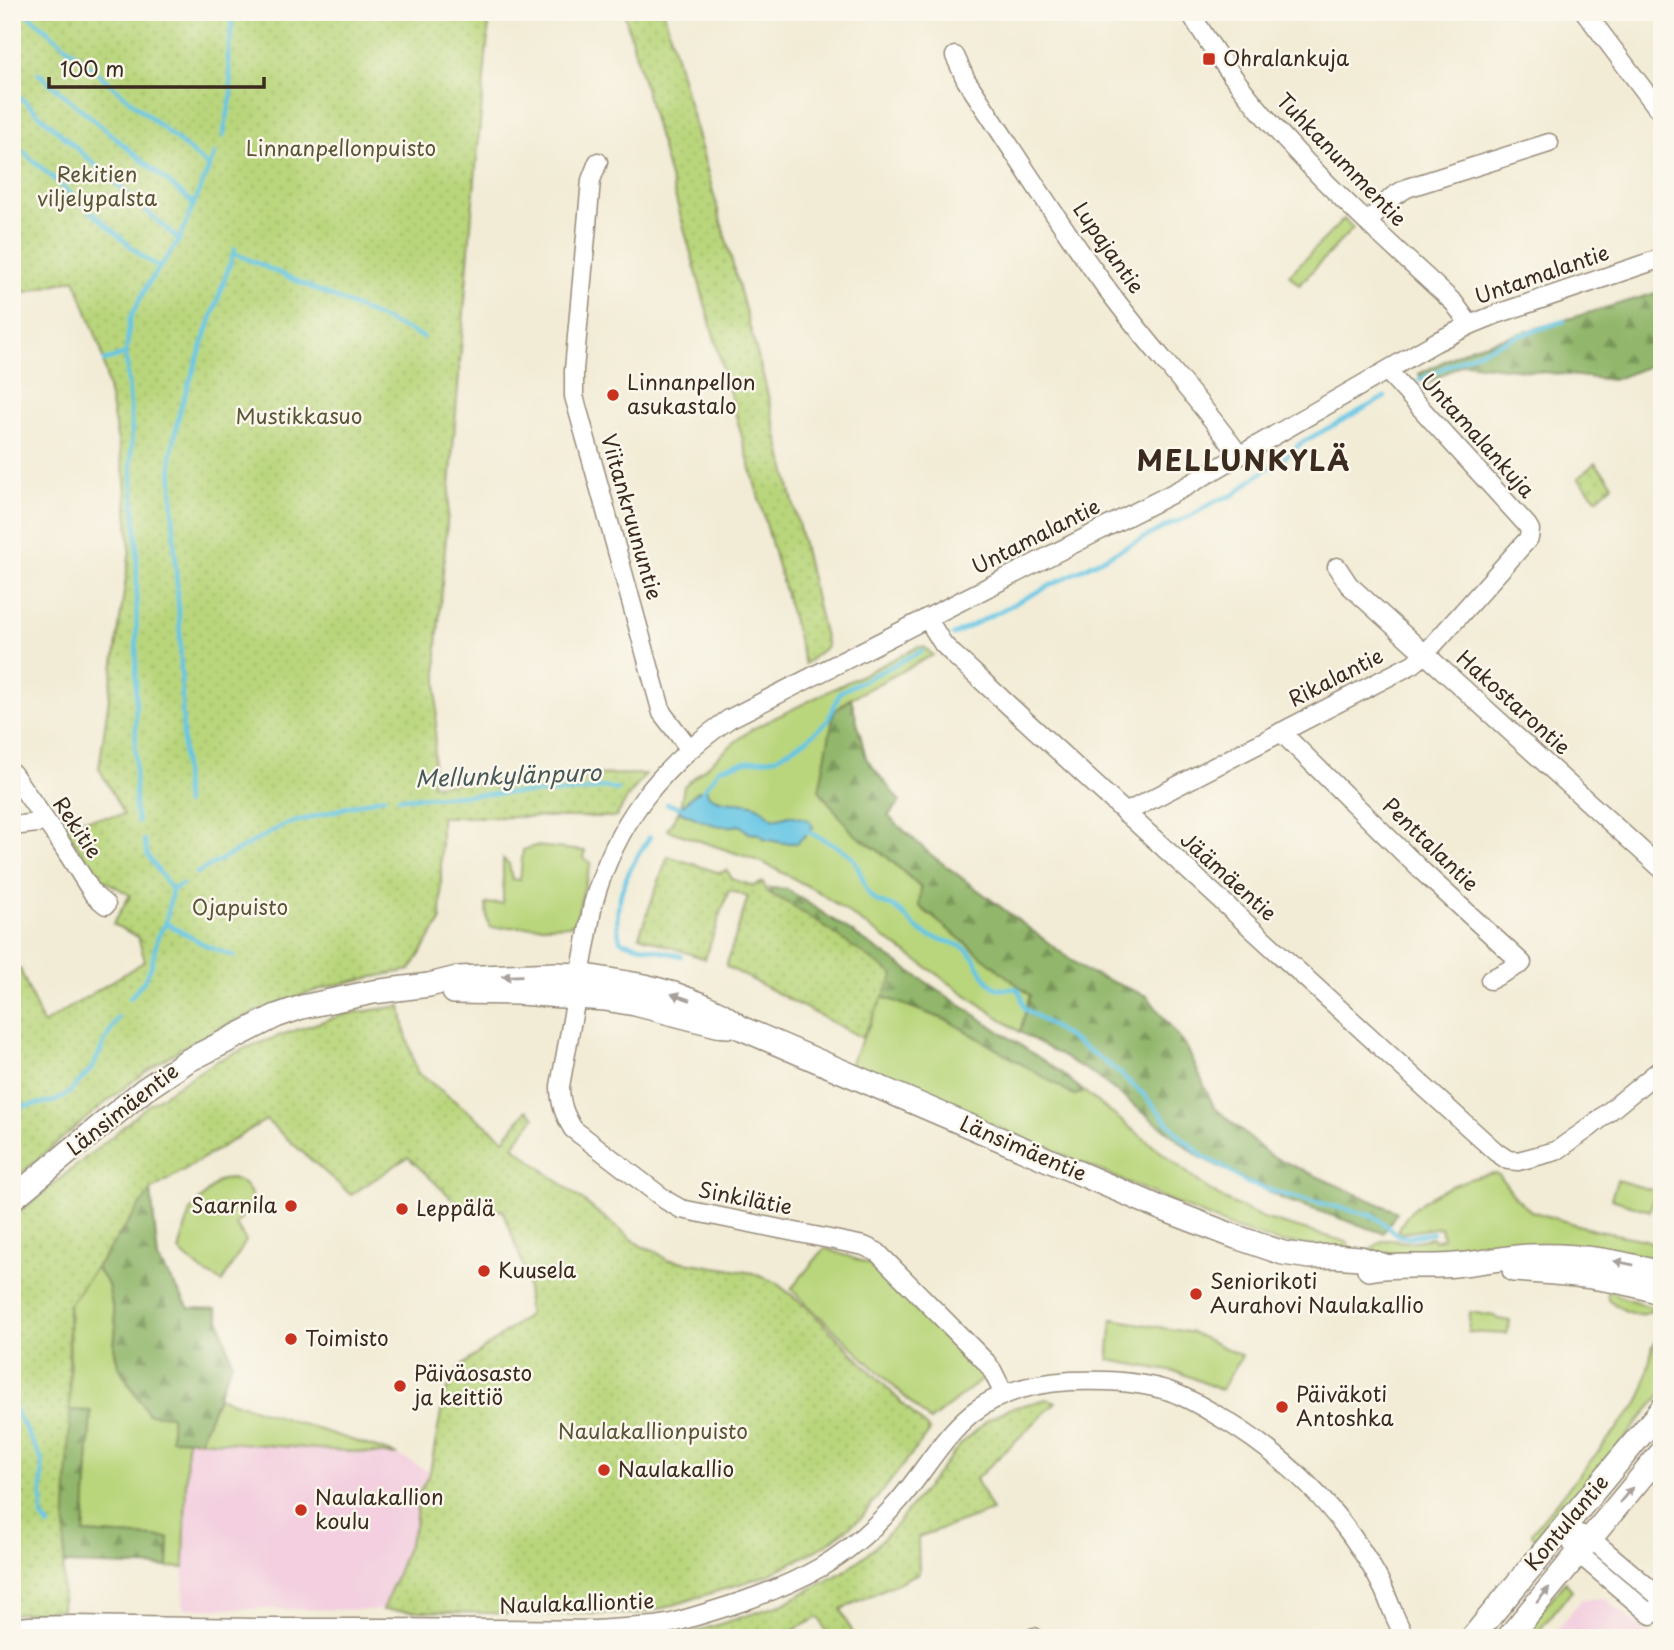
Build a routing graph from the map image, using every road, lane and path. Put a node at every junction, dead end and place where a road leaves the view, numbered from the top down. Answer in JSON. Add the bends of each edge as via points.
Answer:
{"nodes":[{"id":1,"x":1586,"y":12,"type":"edge"},
{"id":2,"x":1193,"y":13,"type":"edge"},
{"id":3,"x":956,"y":56,"type":"dead end"},
{"id":4,"x":1662,"y":114,"type":"edge"},
{"id":5,"x":1549,"y":143,"type":"dead end"},
{"id":6,"x":598,"y":162,"type":"dead end"},
{"id":7,"x":1368,"y":222,"type":"junction"},
{"id":8,"x":1662,"y":258,"type":"edge"},
{"id":9,"x":1470,"y":325,"type":"junction"},
{"id":10,"x":1387,"y":371,"type":"junction"},
{"id":11,"x":1239,"y":456,"type":"junction"},
{"id":12,"x":1530,"y":534,"type":"joint"},
{"id":13,"x":1337,"y":567,"type":"dead end"},
{"id":14,"x":927,"y":618,"type":"junction"},
{"id":15,"x":1425,"y":654,"type":"junction"},
{"id":16,"x":1282,"y":732,"type":"junction"},
{"id":17,"x":689,"y":748,"type":"junction"},
{"id":18,"x":12,"y":773,"type":"edge"},
{"id":19,"x":1125,"y":813,"type":"junction"},
{"id":20,"x":46,"y":821,"type":"junction"},
{"id":21,"x":12,"y":826,"type":"edge"},
{"id":22,"x":1662,"y":869,"type":"edge"},
{"id":23,"x":106,"y":905,"type":"dead end"},
{"id":24,"x":1490,"y":980,"type":"dead end"},
{"id":25,"x":578,"y":986,"type":"junction"},
{"id":26,"x":1662,"y":1068,"type":"edge"},
{"id":27,"x":12,"y":1199,"type":"edge"},
{"id":28,"x":1658,"y":1288,"type":"edge"},
{"id":29,"x":1004,"y":1394,"type":"junction"},
{"id":30,"x":1662,"y":1409,"type":"edge"},
{"id":31,"x":1662,"y":1452,"type":"edge"},
{"id":32,"x":1563,"y":1528,"type":"junction"},
{"id":33,"x":1584,"y":1546,"type":"junction"},
{"id":34,"x":1658,"y":1605,"type":"edge"},
{"id":35,"x":12,"y":1628,"type":"edge"},
{"id":36,"x":73,"y":1631,"type":"edge"},
{"id":37,"x":255,"y":1633,"type":"edge"},
{"id":38,"x":534,"y":1634,"type":"edge"},
{"id":39,"x":1406,"y":1638,"type":"edge"},
{"id":40,"x":1472,"y":1638,"type":"edge"},
{"id":41,"x":1508,"y":1638,"type":"edge"}],
"edges":[{"from":1,"to":4,"type":"street"},
{"from":2,"to":7,"type":"street","name":"Tuhkanummentie","via":[[1207,42],[1261,111]]},
{"from":3,"to":11,"type":"street","name":"Lupajantie","via":[[966,80],[1097,275]]},
{"from":5,"to":7,"type":"street","via":[[1407,188]]},
{"from":6,"to":17,"type":"street","name":"Viitankruununtie","via":[[590,193],[574,396],[663,713]]},
{"from":7,"to":9,"type":"street","name":"Tuhkanummentie","via":[[1454,303]]},
{"from":8,"to":9,"type":"street","name":"Untamalantie"},
{"from":9,"to":10,"type":"street","name":"Untamalantie"},
{"from":10,"to":11,"type":"street","name":"Untamalantie"},
{"from":10,"to":12,"type":"street","name":"Untamalankuja","via":[[1514,509]]},
{"from":11,"to":14,"type":"street","name":"Untamalantie"},
{"from":12,"to":15,"type":"street","name":"Rikalantie"},
{"from":13,"to":15,"type":"street","name":"Hakostarontie","via":[[1349,585]]},
{"from":14,"to":17,"type":"street","name":"Untamalantie","via":[[729,719]]},
{"from":14,"to":19,"type":"street","name":"Jäämäentie","via":[[954,655]]},
{"from":15,"to":16,"type":"street","name":"Rikalantie"},
{"from":15,"to":22,"type":"street","name":"Hakostarontie"},
{"from":16,"to":19,"type":"street","name":"Rikalantie"},
{"from":16,"to":24,"type":"street","name":"Penttalantie","via":[[1522,963]]},
{"from":17,"to":25,"type":"street","name":"Untamalantie","via":[[646,794],[610,854],[593,904]]},
{"from":18,"to":20,"type":"street","name":"Rekitie"},
{"from":19,"to":26,"type":"street","name":"Jäämäentie","via":[[1507,1160],[1544,1155],[1564,1146]]},
{"from":20,"to":21,"type":"street"},
{"from":20,"to":23,"type":"street","name":"Rekitie","via":[[94,895]]},
{"from":25,"to":27,"type":"main road","name":"Länsimäentie","via":[[545,974],[457,978],[346,997],[280,1025],[242,1034],[187,1061],[144,1090]]},
{"from":25,"to":28,"type":"main road","name":"Länsimäentie","via":[[645,986],[701,1004],[741,1028],[1158,1207],[1283,1253],[1360,1258],[1385,1266],[1455,1265],[1583,1275]]},
{"from":25,"to":29,"type":"street","name":"Sinkilätie","via":[[560,1086],[560,1102],[573,1129],[681,1209],[877,1252],[986,1362]]},
{"from":29,"to":38,"type":"street","name":"Naulakalliontie","via":[[959,1424],[873,1528],[804,1576],[655,1626]]},
{"from":29,"to":39,"type":"street","name":"Naulakalliontie","via":[[1052,1383],[1113,1380],[1169,1391],[1216,1414],[1273,1453],[1331,1511],[1367,1560]]},
{"from":30,"to":32,"type":"main road","name":"Kontulantie"},
{"from":33,"to":31,"type":"main road","name":"Kontulantie","one_way":true},
{"from":32,"to":33,"type":"street"},
{"from":32,"to":40,"type":"main road","name":"Kontulantie"},
{"from":33,"to":34,"type":"street"},
{"from":41,"to":33,"type":"main road","name":"Kontulantie","one_way":true},
{"from":35,"to":36,"type":"street","name":"Naulakalliontie"},
{"from":36,"to":37,"type":"street","name":"Naulakalliontie"},
{"from":37,"to":38,"type":"street","name":"Naulakalliontie","via":[[383,1628]]}]}
